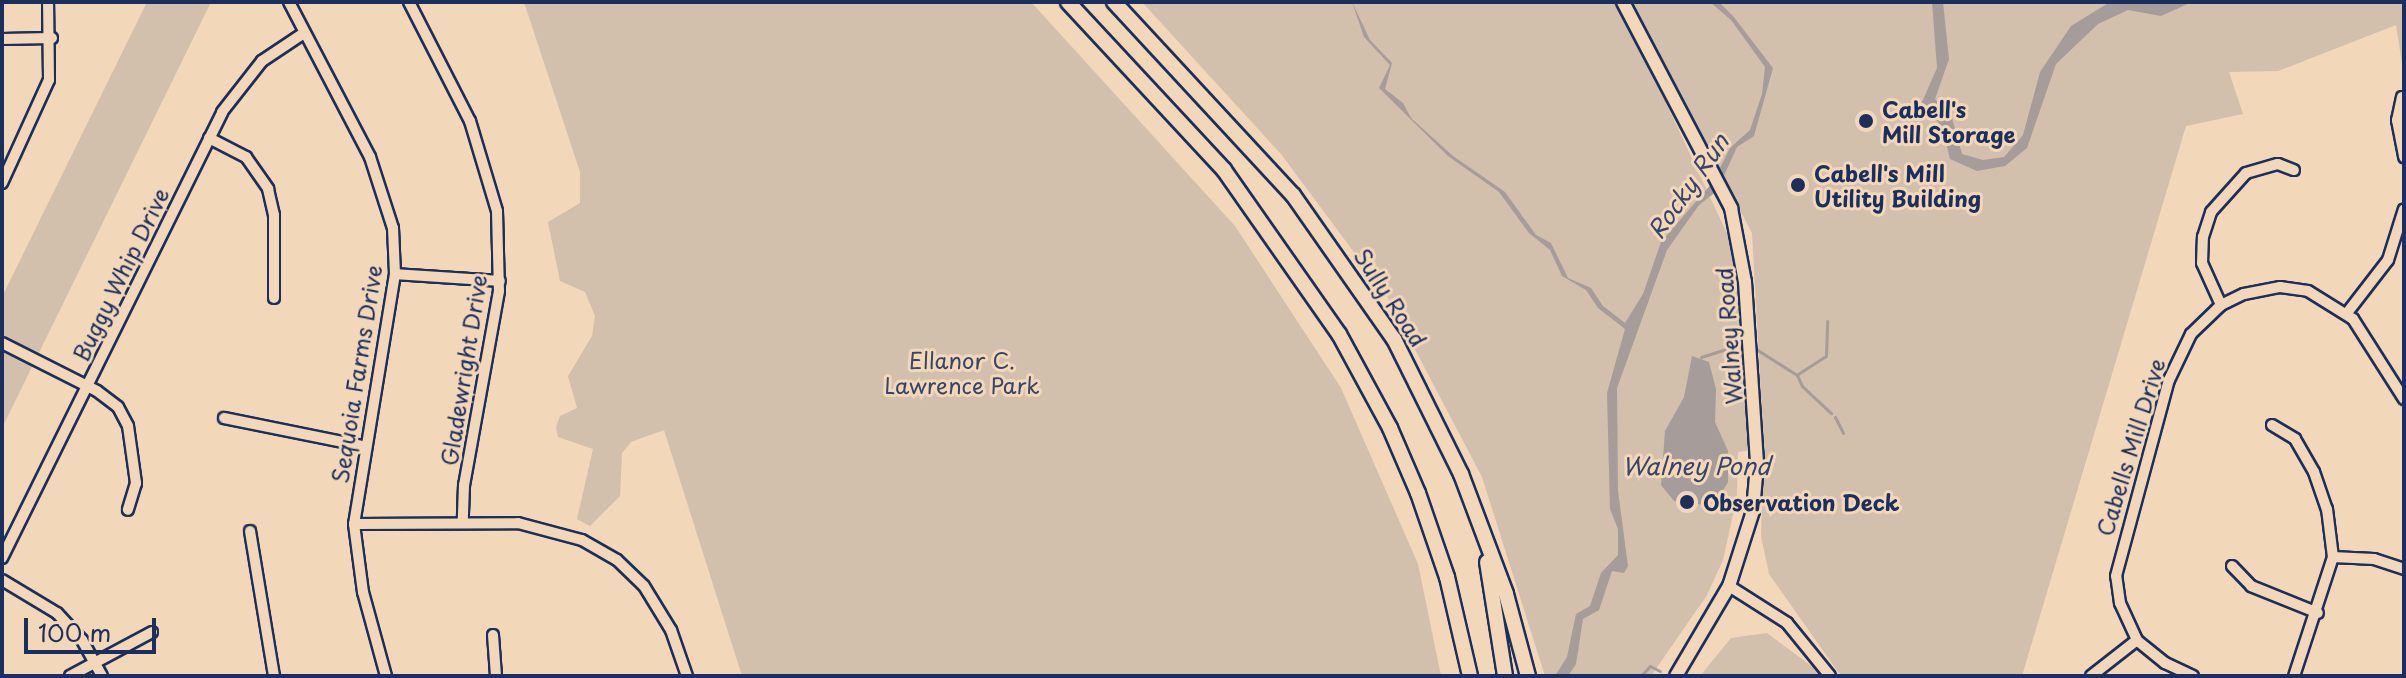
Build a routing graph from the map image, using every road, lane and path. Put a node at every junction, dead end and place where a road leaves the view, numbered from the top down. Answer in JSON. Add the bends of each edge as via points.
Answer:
{"nodes":[{"id":1,"x":48,"y":2,"type":"edge"},
{"id":2,"x":289,"y":2,"type":"edge"},
{"id":3,"x":409,"y":2,"type":"edge"},
{"id":4,"x":1068,"y":2,"type":"edge"},
{"id":5,"x":1114,"y":2,"type":"edge"},
{"id":6,"x":1623,"y":2,"type":"edge"},
{"id":7,"x":304,"y":33,"type":"junction"},
{"id":8,"x":52,"y":38,"type":"junction"},
{"id":9,"x":2,"y":39,"type":"edge"},
{"id":10,"x":2402,"y":97,"type":"dead end"},
{"id":11,"x":209,"y":138,"type":"junction"},
{"id":12,"x":2404,"y":157,"type":"edge"},
{"id":13,"x":2294,"y":170,"type":"dead end"},
{"id":14,"x":3,"y":179,"type":"edge"},
{"id":15,"x":2404,"y":209,"type":"edge"},
{"id":16,"x":395,"y":274,"type":"junction"},
{"id":17,"x":500,"y":281,"type":"junction"},
{"id":18,"x":274,"y":298,"type":"dead end"},
{"id":19,"x":2221,"y":305,"type":"junction"},
{"id":20,"x":2347,"y":313,"type":"junction"},
{"id":21,"x":2,"y":343,"type":"edge"},
{"id":22,"x":87,"y":386,"type":"junction"},
{"id":23,"x":2404,"y":399,"type":"edge"},
{"id":24,"x":224,"y":418,"type":"dead end"},
{"id":25,"x":2272,"y":425,"type":"dead end"},
{"id":26,"x":363,"y":446,"type":"junction"},
{"id":27,"x":1461,"y":474,"type":"junction"},
{"id":28,"x":128,"y":510,"type":"dead end"},
{"id":29,"x":463,"y":523,"type":"junction"},
{"id":30,"x":354,"y":524,"type":"junction"},
{"id":31,"x":250,"y":531,"type":"dead end"},
{"id":32,"x":2333,"y":557,"type":"junction"},
{"id":33,"x":2,"y":558,"type":"edge"},
{"id":34,"x":2232,"y":566,"type":"dead end"},
{"id":35,"x":2404,"y":569,"type":"edge"},
{"id":36,"x":2,"y":580,"type":"edge"},
{"id":37,"x":1729,"y":586,"type":"junction"},
{"id":38,"x":2318,"y":613,"type":"junction"},
{"id":39,"x":152,"y":632,"type":"dead end"},
{"id":40,"x":493,"y":635,"type":"dead end"},
{"id":41,"x":2137,"y":640,"type":"junction"},
{"id":42,"x":95,"y":662,"type":"junction"},
{"id":43,"x":70,"y":676,"type":"edge"},
{"id":44,"x":102,"y":676,"type":"edge"},
{"id":45,"x":274,"y":676,"type":"edge"},
{"id":46,"x":386,"y":676,"type":"edge"},
{"id":47,"x":496,"y":676,"type":"edge"},
{"id":48,"x":687,"y":676,"type":"edge"},
{"id":49,"x":1470,"y":676,"type":"edge"},
{"id":50,"x":1505,"y":676,"type":"edge"},
{"id":51,"x":1528,"y":676,"type":"edge"},
{"id":52,"x":1676,"y":676,"type":"edge"},
{"id":53,"x":1830,"y":676,"type":"edge"},
{"id":54,"x":2091,"y":676,"type":"edge"},
{"id":55,"x":2193,"y":676,"type":"edge"},
{"id":56,"x":2294,"y":676,"type":"edge"}],
"edges":[{"from":1,"to":8,"type":"street"},
{"from":2,"to":7,"type":"street","name":"Sequoia Farms Drive"},
{"from":3,"to":17,"type":"street","name":"Gladewright Drive","via":[[484,156],[497,211]]},
{"from":4,"to":49,"type":"highway","via":[[1232,180],[1339,334],[1418,493],[1447,577]]},
{"from":5,"to":27,"type":"highway","name":"Sully Road","via":[[1243,137],[1326,237],[1394,339]]},
{"from":6,"to":37,"type":"main road","name":"Walney Road","via":[[1724,193],[1742,251],[1757,464],[1753,511]]},
{"from":7,"to":11,"type":"street","name":"Buggy Whip Drive","via":[[249,74]]},
{"from":7,"to":16,"type":"street","name":"Sequoia Farms Drive","via":[[381,182],[393,228]]},
{"from":8,"to":9,"type":"street"},
{"from":8,"to":14,"type":"street","via":[[45,95]]},
{"from":10,"to":12,"type":"street","via":[[2397,120]]},
{"from":11,"to":18,"type":"street","via":[[246,157],[268,189],[274,215]]},
{"from":11,"to":22,"type":"street","name":"Buggy Whip Drive"},
{"from":13,"to":19,"type":"street","via":[[2278,164],[2246,173],[2211,212],[2202,263]]},
{"from":15,"to":20,"type":"street","via":[[2388,260]]},
{"from":16,"to":17,"type":"street"},
{"from":16,"to":26,"type":"street","name":"Sequoia Farms Drive"},
{"from":17,"to":29,"type":"street","name":"Gladewright Drive","via":[[464,485]]},
{"from":19,"to":20,"type":"street","name":"Cabells Mill Drive","via":[[2261,289],[2289,287],[2324,297]]},
{"from":19,"to":41,"type":"street","name":"Cabells Mill Drive","via":[[2197,326],[2177,358],[2119,551],[2117,590]]},
{"from":20,"to":23,"type":"street","name":"Cabells Mill Drive"},
{"from":21,"to":22,"type":"street"},
{"from":22,"to":28,"type":"street","via":[[108,397],[128,426],[136,483]]},
{"from":22,"to":33,"type":"street","name":"Buggy Whip Drive"},
{"from":24,"to":26,"type":"street"},
{"from":25,"to":32,"type":"street","via":[[2295,439],[2314,472],[2327,509]]},
{"from":26,"to":30,"type":"street","name":"Sequoia Farms Drive"},
{"from":27,"to":50,"type":"highway","via":[[1485,552]]},
{"from":27,"to":51,"type":"highway","name":"Sully Road","via":[[1506,594]]},
{"from":29,"to":30,"type":"street"},
{"from":29,"to":48,"type":"street","via":[[541,526],[609,555],[655,601]]},
{"from":30,"to":46,"type":"street","name":"Sequoia Farms Drive","via":[[363,592]]},
{"from":31,"to":45,"type":"street"},
{"from":32,"to":35,"type":"street","via":[[2374,559]]},
{"from":32,"to":38,"type":"street"},
{"from":34,"to":38,"type":"street","via":[[2251,586]]},
{"from":36,"to":42,"type":"street","via":[[57,613]]},
{"from":37,"to":52,"type":"main road","name":"Walney Road"},
{"from":37,"to":53,"type":"street","via":[[1787,623]]},
{"from":38,"to":56,"type":"street"},
{"from":39,"to":42,"type":"street"},
{"from":40,"to":47,"type":"street"},
{"from":41,"to":54,"type":"street"},
{"from":41,"to":55,"type":"street","via":[[2165,663]]},
{"from":42,"to":43,"type":"street"},
{"from":42,"to":44,"type":"street"}]}
